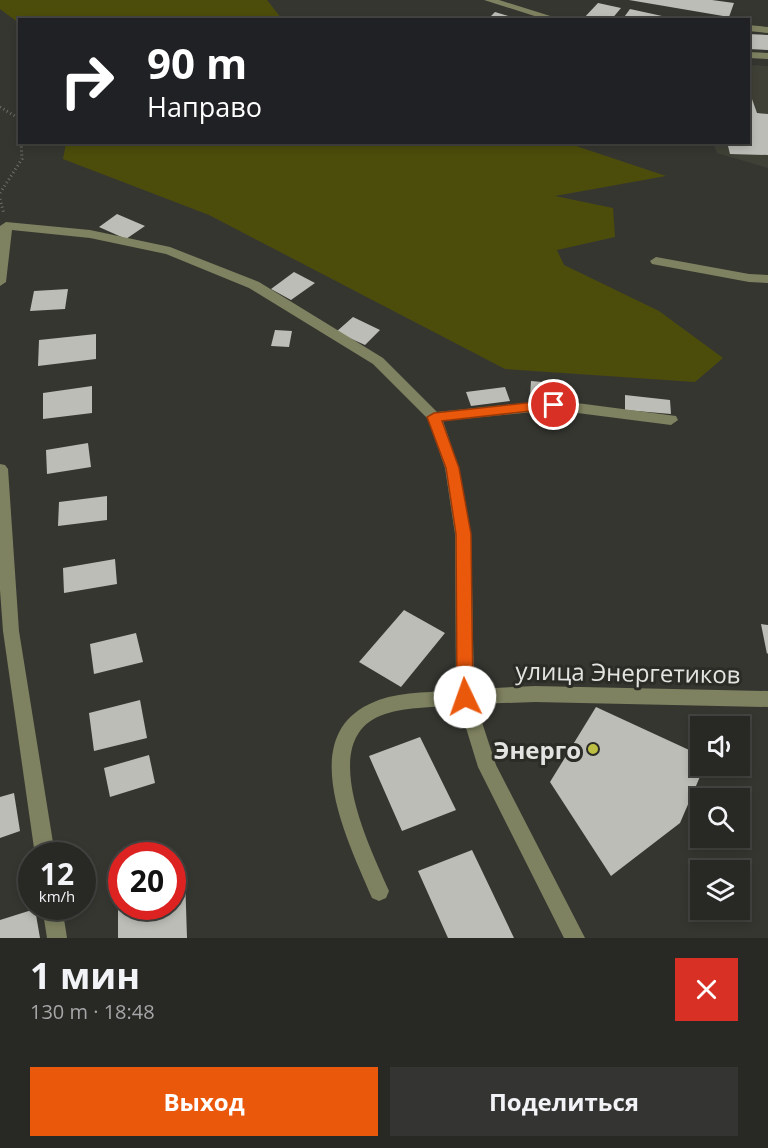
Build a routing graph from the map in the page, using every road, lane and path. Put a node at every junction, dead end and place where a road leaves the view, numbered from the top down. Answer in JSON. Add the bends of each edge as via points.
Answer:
{"nodes":[{"id":1,"x":489,"y":0,"type":"edge"},
{"id":2,"x":553,"y":18,"type":"edge"},
{"id":3,"x":750,"y":28,"type":"edge"},
{"id":4,"x":768,"y":30,"type":"edge"},
{"id":5,"x":750,"y":55,"type":"edge"},
{"id":6,"x":768,"y":56,"type":"edge"},
{"id":7,"x":0,"y":107,"type":"edge"},
{"id":8,"x":18,"y":118,"type":"edge"},
{"id":9,"x":21,"y":144,"type":"edge"},
{"id":10,"x":0,"y":193,"type":"edge"},
{"id":11,"x":656,"y":261,"type":"dead end"},
{"id":12,"x":768,"y":279,"type":"edge"},
{"id":13,"x":0,"y":282,"type":"edge"},
{"id":14,"x":434,"y":417,"type":"junction"},
{"id":15,"x":671,"y":420,"type":"dead end"},
{"id":16,"x":0,"y":470,"type":"edge"},
{"id":17,"x":465,"y":697,"type":"junction"},
{"id":18,"x":768,"y":699,"type":"edge"},
{"id":19,"x":43,"y":842,"type":"edge"},
{"id":20,"x":379,"y":891,"type":"dead end"},
{"id":21,"x":54,"y":920,"type":"edge"},
{"id":22,"x":57,"y":938,"type":"edge"},
{"id":23,"x":575,"y":938,"type":"edge"}],
"edges":[{"from":1,"to":2,"type":"street"},
{"from":3,"to":4,"type":"street"},
{"from":5,"to":6,"type":"street"},
{"from":7,"to":8,"type":"path"},
{"from":9,"to":10,"type":"path","via":[[22,159]]},
{"from":11,"to":12,"type":"street"},
{"from":13,"to":14,"type":"street","via":[[6,226],[90,234],[170,251],[254,285],[378,361]]},
{"from":14,"to":15,"type":"street","via":[[554,405]]},
{"from":14,"to":17,"type":"street","via":[[452,468],[464,534]]},
{"from":16,"to":19,"type":"street","via":[[11,631]]},
{"from":17,"to":18,"type":"street","name":"улица Энергетиков","via":[[535,694]]},
{"from":17,"to":20,"type":"street","name":"улица Энергетиков","via":[[380,707],[358,717],[344,737],[340,767],[344,803]]},
{"from":17,"to":23,"type":"street","via":[[488,767]]},
{"from":21,"to":22,"type":"street"}]}
